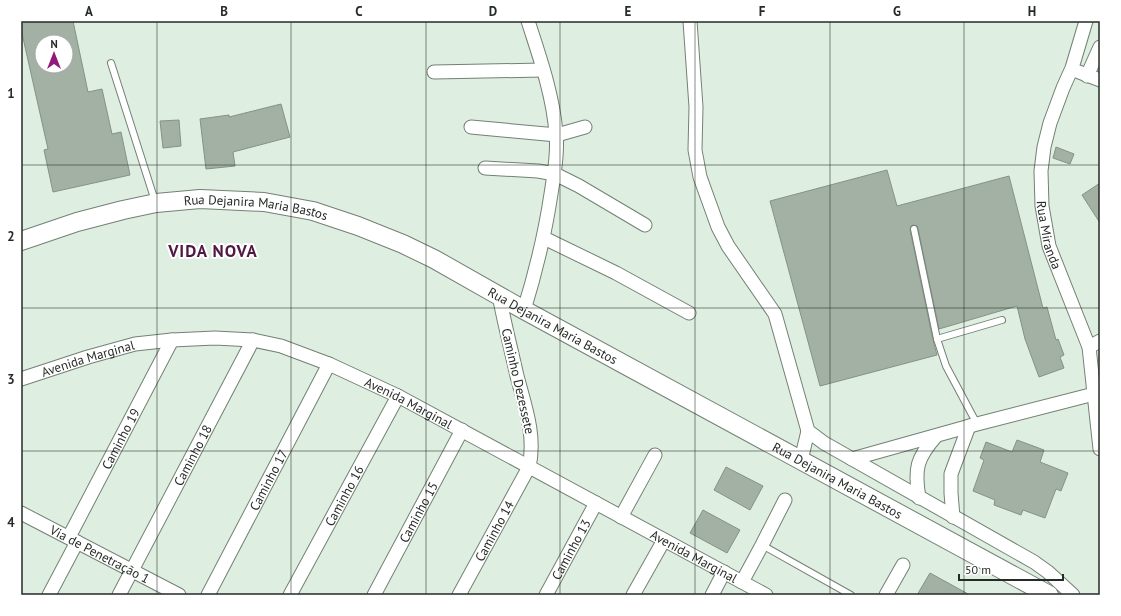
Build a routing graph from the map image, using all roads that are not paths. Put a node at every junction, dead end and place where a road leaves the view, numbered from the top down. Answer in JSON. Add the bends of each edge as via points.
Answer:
{"nodes":[{"id":1,"x":528,"y":21,"type":"edge"},
{"id":2,"x":690,"y":21,"type":"edge"},
{"id":3,"x":1086,"y":21,"type":"edge"},
{"id":4,"x":1100,"y":47,"type":"edge"},
{"id":5,"x":111,"y":62,"type":"dead end"},
{"id":6,"x":1072,"y":68,"type":"junction"},
{"id":7,"x":543,"y":70,"type":"junction"},
{"id":8,"x":434,"y":72,"type":"dead end"},
{"id":9,"x":1087,"y":76,"type":"junction"},
{"id":10,"x":1100,"y":80,"type":"edge"},
{"id":11,"x":585,"y":127,"type":"dead end"},
{"id":12,"x":472,"y":128,"type":"dead end"},
{"id":13,"x":557,"y":135,"type":"junction"},
{"id":14,"x":485,"y":168,"type":"dead end"},
{"id":15,"x":555,"y":174,"type":"junction"},
{"id":16,"x":156,"y":203,"type":"junction"},
{"id":17,"x":645,"y":225,"type":"dead end"},
{"id":18,"x":914,"y":229,"type":"dead end"},
{"id":19,"x":544,"y":238,"type":"junction"},
{"id":20,"x":21,"y":241,"type":"edge"},
{"id":21,"x":498,"y":295,"type":"junction"},
{"id":22,"x":524,"y":310,"type":"junction"},
{"id":23,"x":689,"y":313,"type":"dead end"},
{"id":24,"x":1002,"y":320,"type":"dead end"},
{"id":25,"x":937,"y":339,"type":"junction"},
{"id":26,"x":172,"y":340,"type":"junction"},
{"id":27,"x":253,"y":340,"type":"junction"},
{"id":28,"x":1094,"y":344,"type":"edge"},
{"id":29,"x":329,"y":364,"type":"junction"},
{"id":30,"x":21,"y":379,"type":"edge"},
{"id":31,"x":1094,"y":394,"type":"junction"},
{"id":32,"x":398,"y":396,"type":"junction"},
{"id":33,"x":973,"y":425,"type":"junction"},
{"id":34,"x":462,"y":430,"type":"junction"},
{"id":35,"x":808,"y":431,"type":"junction"},
{"id":36,"x":936,"y":436,"type":"junction"},
{"id":37,"x":1100,"y":449,"type":"edge"},
{"id":38,"x":655,"y":455,"type":"dead end"},
{"id":39,"x":852,"y":459,"type":"junction"},
{"id":40,"x":801,"y":460,"type":"junction"},
{"id":41,"x":529,"y":467,"type":"junction"},
{"id":42,"x":919,"y":498,"type":"junction"},
{"id":43,"x":784,"y":500,"type":"dead end"},
{"id":44,"x":596,"y":503,"type":"junction"},
{"id":45,"x":22,"y":516,"type":"edge"},
{"id":46,"x":621,"y":517,"type":"junction"},
{"id":47,"x":953,"y":517,"type":"junction"},
{"id":48,"x":73,"y":540,"type":"junction"},
{"id":49,"x":664,"y":540,"type":"junction"},
{"id":50,"x":762,"y":546,"type":"junction"},
{"id":51,"x":903,"y":565,"type":"dead end"},
{"id":52,"x":132,"y":570,"type":"junction"},
{"id":53,"x":724,"y":572,"type":"junction"},
{"id":54,"x":742,"y":582,"type":"junction"},
{"id":55,"x":49,"y":595,"type":"edge"},
{"id":56,"x":119,"y":595,"type":"edge"},
{"id":57,"x":178,"y":595,"type":"edge"},
{"id":58,"x":208,"y":595,"type":"edge"},
{"id":59,"x":290,"y":595,"type":"edge"},
{"id":60,"x":374,"y":595,"type":"edge"},
{"id":61,"x":459,"y":595,"type":"edge"},
{"id":62,"x":546,"y":595,"type":"edge"},
{"id":63,"x":633,"y":595,"type":"edge"},
{"id":64,"x":712,"y":595,"type":"edge"},
{"id":65,"x":766,"y":595,"type":"edge"},
{"id":66,"x":851,"y":595,"type":"edge"},
{"id":67,"x":886,"y":595,"type":"edge"},
{"id":68,"x":1049,"y":595,"type":"edge"},
{"id":69,"x":1073,"y":595,"type":"edge"}],
"edges":[{"from":1,"to":7,"type":"street"},
{"from":2,"to":35,"type":"street","via":[[696,107],[695,150],[700,177],[718,227],[728,246],[775,314]]},
{"from":3,"to":6,"type":"street","name":"Rua Miranda"},
{"from":4,"to":9,"type":"street"},
{"from":5,"to":16,"type":"lane"},
{"from":6,"to":9,"type":"street"},
{"from":6,"to":28,"type":"street","name":"Rua Miranda","via":[[1050,123],[1046,141],[1042,171],[1042,206],[1049,246]]},
{"from":7,"to":8,"type":"street"},
{"from":7,"to":13,"type":"street"},
{"from":9,"to":10,"type":"street"},
{"from":11,"to":13,"type":"street"},
{"from":12,"to":13,"type":"street"},
{"from":13,"to":15,"type":"street"},
{"from":14,"to":15,"type":"street","via":[[532,170]]},
{"from":15,"to":17,"type":"street"},
{"from":15,"to":19,"type":"street"},
{"from":16,"to":20,"type":"main road","name":"Rua Dejanira Maria Bastos","via":[[77,222]]},
{"from":16,"to":21,"type":"main road","name":"Rua Dejanira Maria Bastos","via":[[200,199],[256,202],[313,211],[403,244]]},
{"from":18,"to":25,"type":"lane"},
{"from":19,"to":22,"type":"street"},
{"from":19,"to":23,"type":"street"},
{"from":21,"to":22,"type":"main road","name":"Rua Dejanira Maria Bastos"},
{"from":21,"to":41,"type":"street","name":"Caminho Dezessete","via":[[531,430],[532,454]]},
{"from":22,"to":40,"type":"main road","name":"Rua Dejanira Maria Bastos"},
{"from":24,"to":25,"type":"lane"},
{"from":25,"to":33,"type":"lane","via":[[946,366]]},
{"from":26,"to":27,"type":"street","name":"Avenida Marginal"},
{"from":26,"to":30,"type":"street","name":"Avenida Marginal","via":[[135,344]]},
{"from":26,"to":48,"type":"street","name":"Caminho 19"},
{"from":27,"to":29,"type":"street","name":"Avenida Marginal","via":[[301,353]]},
{"from":27,"to":52,"type":"street","name":"Caminho 18"},
{"from":28,"to":31,"type":"street","name":"Rua Miranda"},
{"from":29,"to":32,"type":"street","name":"Avenida Marginal"},
{"from":29,"to":58,"type":"street","name":"Caminho 17"},
{"from":31,"to":33,"type":"street"},
{"from":31,"to":37,"type":"street","name":"Rua Miranda"},
{"from":32,"to":34,"type":"street","name":"Avenida Marginal"},
{"from":32,"to":59,"type":"street","name":"Caminho 16"},
{"from":33,"to":36,"type":"street"},
{"from":33,"to":47,"type":"street","via":[[951,474]]},
{"from":34,"to":41,"type":"street","name":"Avenida Marginal"},
{"from":34,"to":60,"type":"street","name":"Caminho 15"},
{"from":35,"to":39,"type":"street"},
{"from":35,"to":40,"type":"street"},
{"from":36,"to":39,"type":"street"},
{"from":36,"to":42,"type":"street","via":[[920,458],[916,481]]},
{"from":38,"to":46,"type":"street"},
{"from":39,"to":42,"type":"street"},
{"from":40,"to":68,"type":"main road","name":"Rua Dejanira Maria Bastos"},
{"from":41,"to":44,"type":"street","name":"Avenida Marginal"},
{"from":41,"to":61,"type":"street","name":"Caminho 14"},
{"from":42,"to":47,"type":"street"},
{"from":43,"to":50,"type":"street"},
{"from":44,"to":46,"type":"street","name":"Avenida Marginal"},
{"from":44,"to":62,"type":"street","name":"Caminho 13"},
{"from":45,"to":48,"type":"street","name":"Via de Penetração 1"},
{"from":46,"to":49,"type":"street","name":"Avenida Marginal"},
{"from":47,"to":69,"type":"street","via":[[1034,562]]},
{"from":48,"to":52,"type":"street","name":"Via de Penetração 1"},
{"from":48,"to":55,"type":"street","name":"Caminho 19"},
{"from":49,"to":53,"type":"street","name":"Avenida Marginal"},
{"from":49,"to":63,"type":"street"},
{"from":50,"to":54,"type":"street"},
{"from":50,"to":66,"type":"lane"},
{"from":51,"to":67,"type":"street"},
{"from":52,"to":56,"type":"street","name":"Caminho 18"},
{"from":52,"to":57,"type":"street","name":"Via de Penetração 1"},
{"from":53,"to":54,"type":"street","name":"Avenida Marginal"},
{"from":53,"to":64,"type":"street"},
{"from":54,"to":65,"type":"street","name":"Avenida Marginal"}]}
